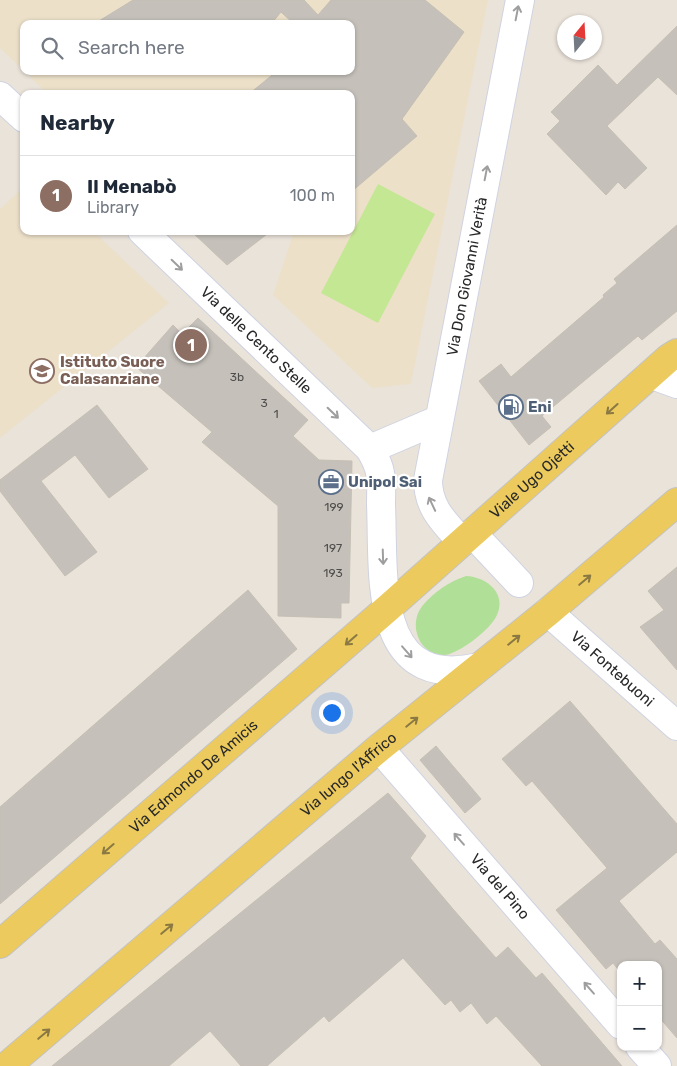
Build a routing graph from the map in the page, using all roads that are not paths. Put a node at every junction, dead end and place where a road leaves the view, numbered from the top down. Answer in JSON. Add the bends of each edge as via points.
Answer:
{"nodes":[{"id":1,"x":520,"y":0,"type":"edge"},
{"id":2,"x":0,"y":96,"type":"edge"},
{"id":3,"x":20,"y":114,"type":"edge"},
{"id":4,"x":146,"y":235,"type":"edge"},
{"id":5,"x":677,"y":353,"type":"edge"},
{"id":6,"x":648,"y":377,"type":"junction"},
{"id":7,"x":677,"y":384,"type":"edge"},
{"id":8,"x":438,"y":420,"type":"junction"},
{"id":9,"x":370,"y":449,"type":"junction"},
{"id":10,"x":677,"y":502,"type":"edge"},
{"id":11,"x":467,"y":537,"type":"junction"},
{"id":12,"x":519,"y":584,"type":"dead end"},
{"id":13,"x":388,"y":608,"type":"junction"},
{"id":14,"x":548,"y":612,"type":"junction"},
{"id":15,"x":479,"y":666,"type":"junction"},
{"id":16,"x":677,"y":726,"type":"edge"},
{"id":17,"x":379,"y":748,"type":"junction"},
{"id":18,"x":0,"y":944,"type":"edge"},
{"id":19,"x":617,"y":1020,"type":"edge"},
{"id":20,"x":644,"y":1051,"type":"edge"},
{"id":21,"x":10,"y":1057,"type":"edge"},
{"id":22,"x":657,"y":1066,"type":"edge"}],
"edges":[{"from":8,"to":1,"type":"street","name":"Via Don Giovanni Verità","one_way":true},
{"from":2,"to":3,"type":"street"},
{"from":4,"to":9,"type":"street","name":"Via delle Cento Stelle","one_way":true},
{"from":5,"to":6,"type":"main road","name":"Viale Ugo Ojetti"},
{"from":6,"to":7,"type":"street","via":[[655,376]]},
{"from":6,"to":11,"type":"main road","name":"Viale Ugo Ojetti","one_way":true},
{"from":8,"to":9,"type":"street"},
{"from":11,"to":8,"type":"street","name":"Via Don Giovanni Verità","one_way":true,"via":[[435,511],[428,494]]},
{"from":9,"to":13,"type":"street","name":"Via delle Cento Stelle","one_way":true,"via":[[380,474],[384,584]]},
{"from":14,"to":10,"type":"main road","name":"Via lungo l'Affrico","one_way":true},
{"from":11,"to":12,"type":"street","name":"Via Don Giovanni Verità"},
{"from":11,"to":13,"type":"main road","name":"Viale Ugo Ojetti"},
{"from":13,"to":15,"type":"street","one_way":true,"via":[[400,645],[414,660],[430,669],[445,672]]},
{"from":13,"to":18,"type":"main road","name":"Via Edmondo De Amicis","one_way":true},
{"from":15,"to":14,"type":"main road","name":"Via lungo l'Affrico","one_way":true},
{"from":14,"to":16,"type":"street","name":"Via Fontebuoni"},
{"from":17,"to":15,"type":"main road","name":"Via lungo l'Affrico","one_way":true},
{"from":19,"to":17,"type":"street","name":"Via del Pino","one_way":true},
{"from":21,"to":17,"type":"main road","name":"Via lungo l'Affrico","one_way":true},
{"from":20,"to":22,"type":"street"}]}
